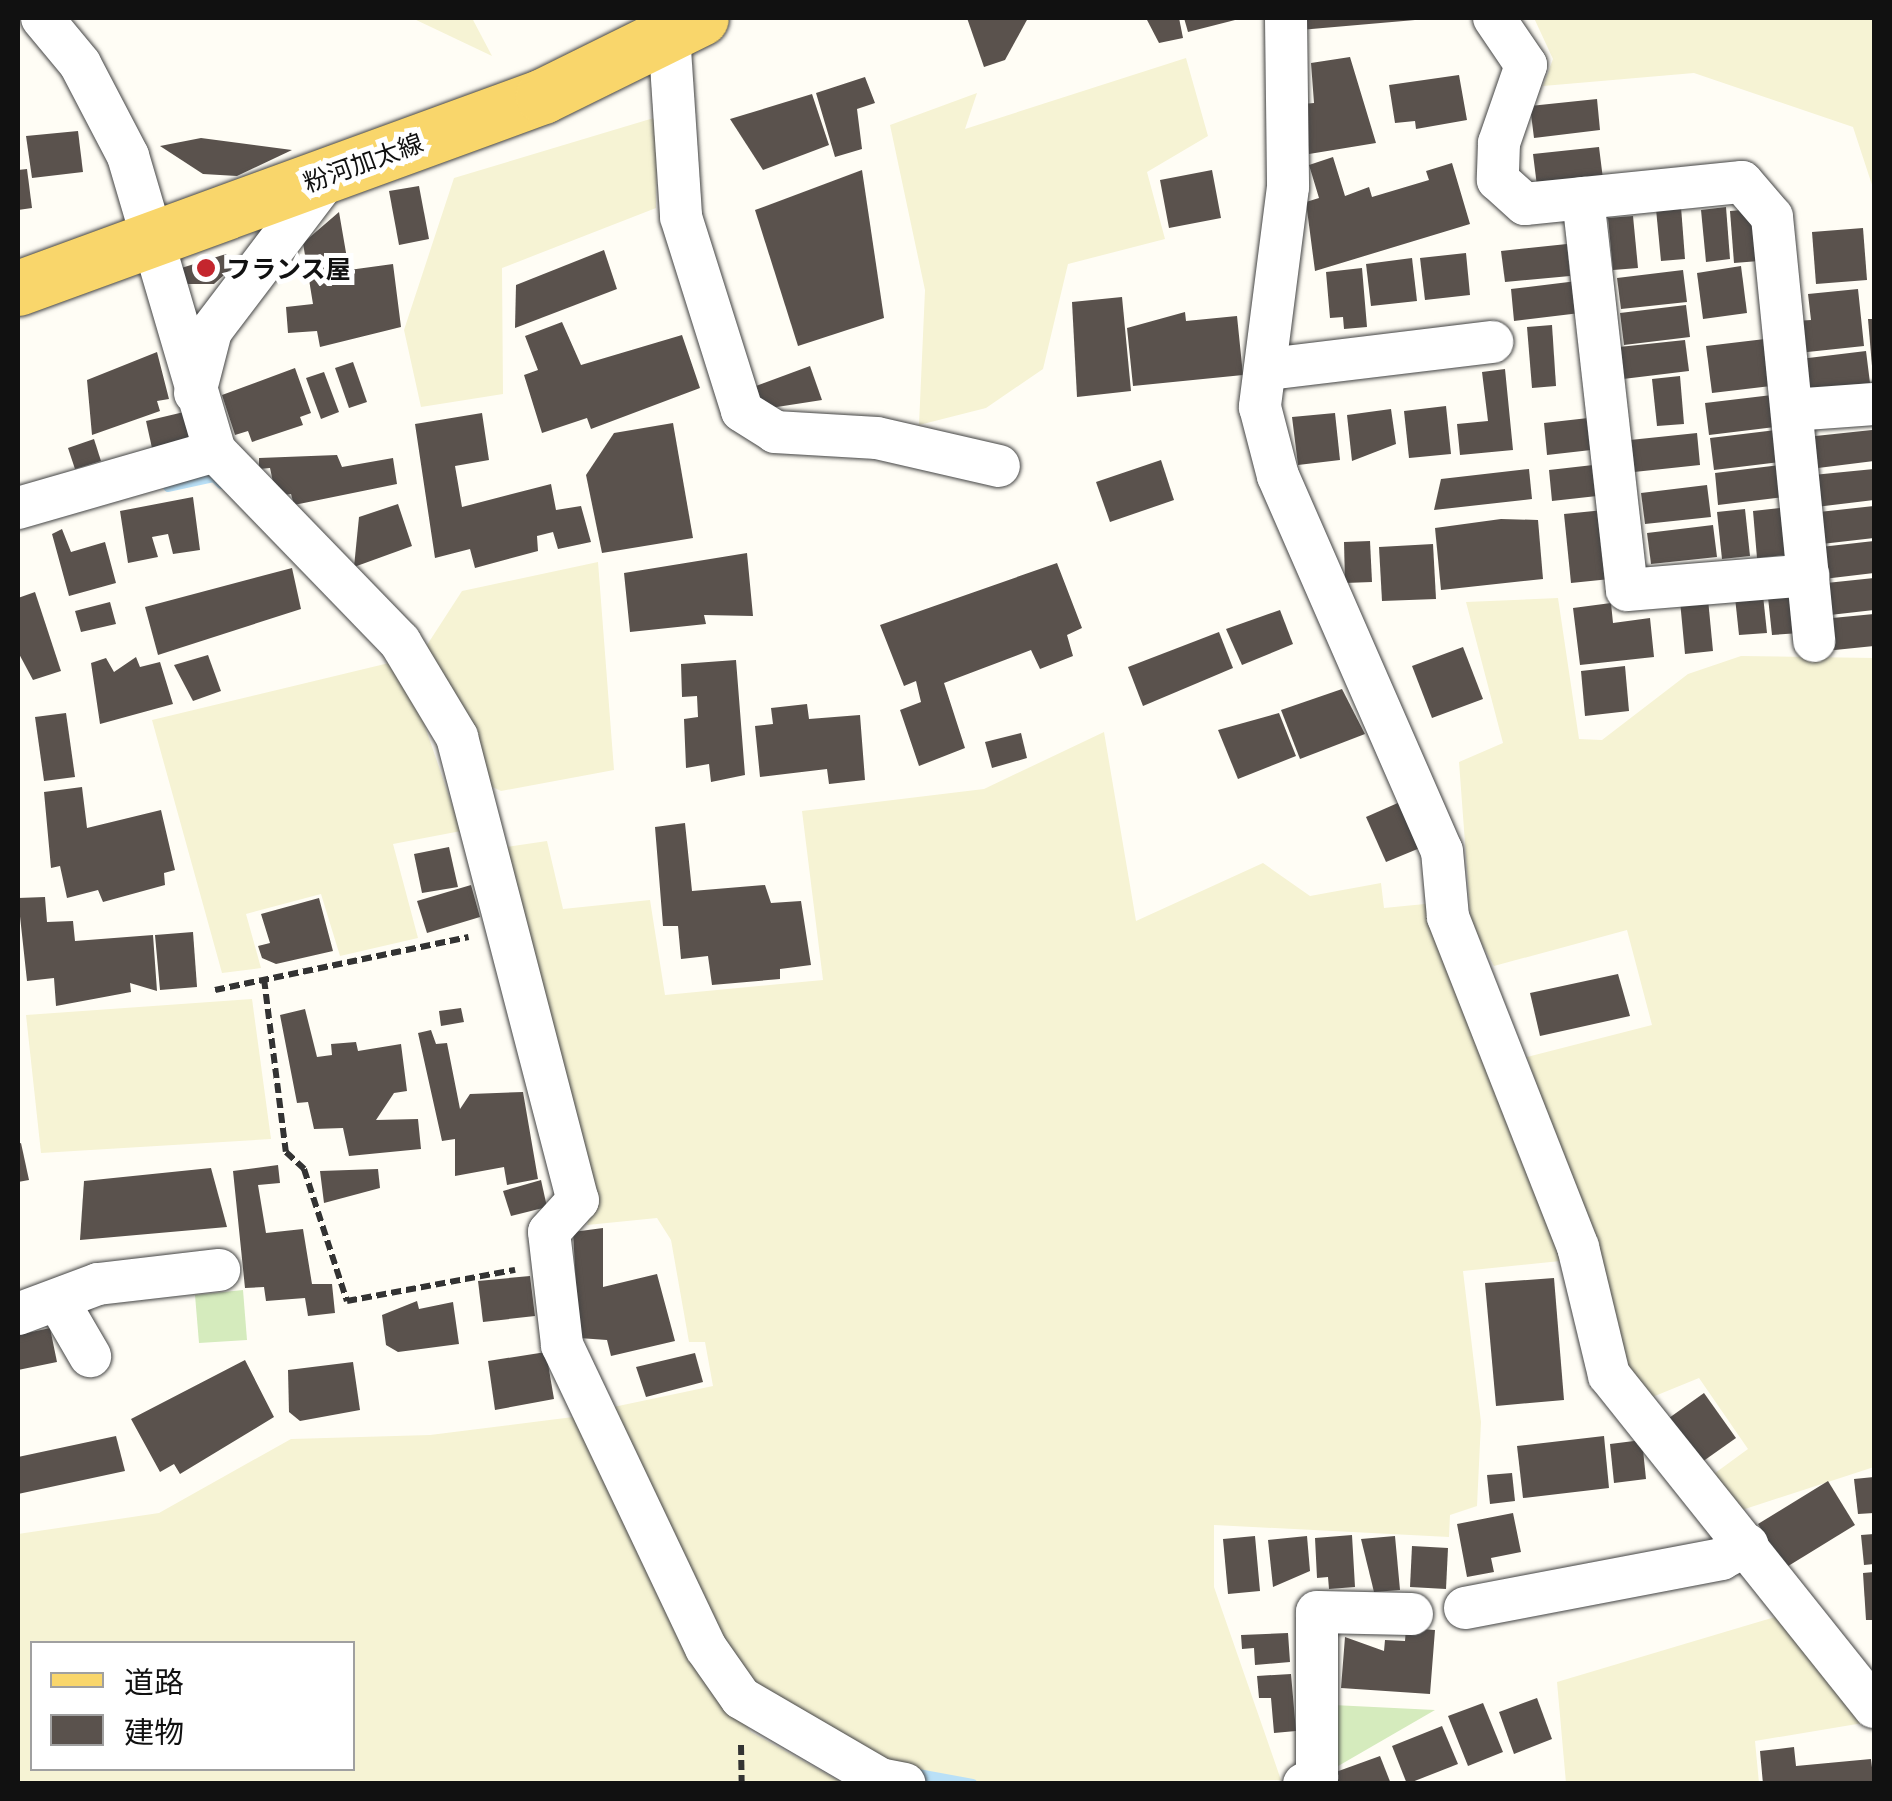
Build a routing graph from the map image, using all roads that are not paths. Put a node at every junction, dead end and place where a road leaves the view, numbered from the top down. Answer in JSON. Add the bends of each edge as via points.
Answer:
{"nodes":[{"id":1,"x":42,"y":18,"type":"edge"},
{"id":2,"x":1286,"y":18,"type":"edge"},
{"id":3,"x":1494,"y":18,"type":"edge"},
{"id":4,"x":685,"y":26,"type":"edge"},
{"id":5,"x":331,"y":174,"type":"junction"},
{"id":6,"x":1583,"y":198,"type":"junction"},
{"id":7,"x":147,"y":241,"type":"junction"},
{"id":8,"x":18,"y":288,"type":"edge"},
{"id":9,"x":1492,"y":342,"type":"dead end"},
{"id":10,"x":1269,"y":369,"type":"junction"},
{"id":11,"x":195,"y":394,"type":"junction"},
{"id":12,"x":1874,"y":404,"type":"edge"},
{"id":13,"x":1792,"y":410,"type":"junction"},
{"id":14,"x":215,"y":451,"type":"junction"},
{"id":15,"x":999,"y":466,"type":"dead end"},
{"id":16,"x":18,"y":508,"type":"edge"},
{"id":17,"x":1808,"y":576,"type":"junction"},
{"id":18,"x":1814,"y":641,"type":"dead end"},
{"id":19,"x":218,"y":1270,"type":"dead end"},
{"id":20,"x":58,"y":1301,"type":"junction"},
{"id":21,"x":18,"y":1314,"type":"edge"},
{"id":22,"x":90,"y":1356,"type":"dead end"},
{"id":23,"x":1747,"y":1544,"type":"junction"},
{"id":24,"x":1465,"y":1608,"type":"dead end"},
{"id":25,"x":1412,"y":1614,"type":"dead end"},
{"id":26,"x":1871,"y":1690,"type":"edge"},
{"id":27,"x":905,"y":1784,"type":"edge"},
{"id":28,"x":1304,"y":1784,"type":"edge"}],
"edges":[{"from":1,"to":7,"type":"street","via":[[80,64],[128,156]]},
{"from":2,"to":10,"type":"street","via":[[1288,187]]},
{"from":3,"to":6,"type":"street","via":[[1526,64],[1499,143],[1498,180],[1525,204]]},
{"from":4,"to":5,"type":"main road","name":"粉河加太線","via":[[543,96]]},
{"from":4,"to":15,"type":"street","via":[[681,216],[742,411],[775,432],[877,438]]},
{"from":5,"to":7,"type":"main road","name":"粉河加太線"},
{"from":5,"to":11,"type":"street","via":[[211,331]]},
{"from":6,"to":13,"type":"street","via":[[1742,182],[1772,217]]},
{"from":6,"to":17,"type":"street","via":[[1627,590]]},
{"from":7,"to":8,"type":"main road","name":"粉河加太線"},
{"from":7,"to":11,"type":"street"},
{"from":9,"to":10,"type":"street"},
{"from":10,"to":23,"type":"street","via":[[1260,407],[1278,476],[1442,851],[1448,917],[1578,1247],[1609,1374]]},
{"from":11,"to":14,"type":"street"},
{"from":12,"to":13,"type":"street"},
{"from":13,"to":17,"type":"street"},
{"from":14,"to":16,"type":"street"},
{"from":14,"to":27,"type":"street","via":[[400,642],[457,737],[578,1200],[549,1232],[562,1345],[706,1648],[740,1698],[880,1779]]},
{"from":17,"to":18,"type":"street"},
{"from":19,"to":20,"type":"street","via":[[98,1284]]},
{"from":20,"to":21,"type":"street"},
{"from":20,"to":22,"type":"street"},
{"from":23,"to":24,"type":"street","via":[[1721,1559]]},
{"from":23,"to":26,"type":"street"},
{"from":25,"to":28,"type":"street","via":[[1317,1612],[1317,1777]]}]}
